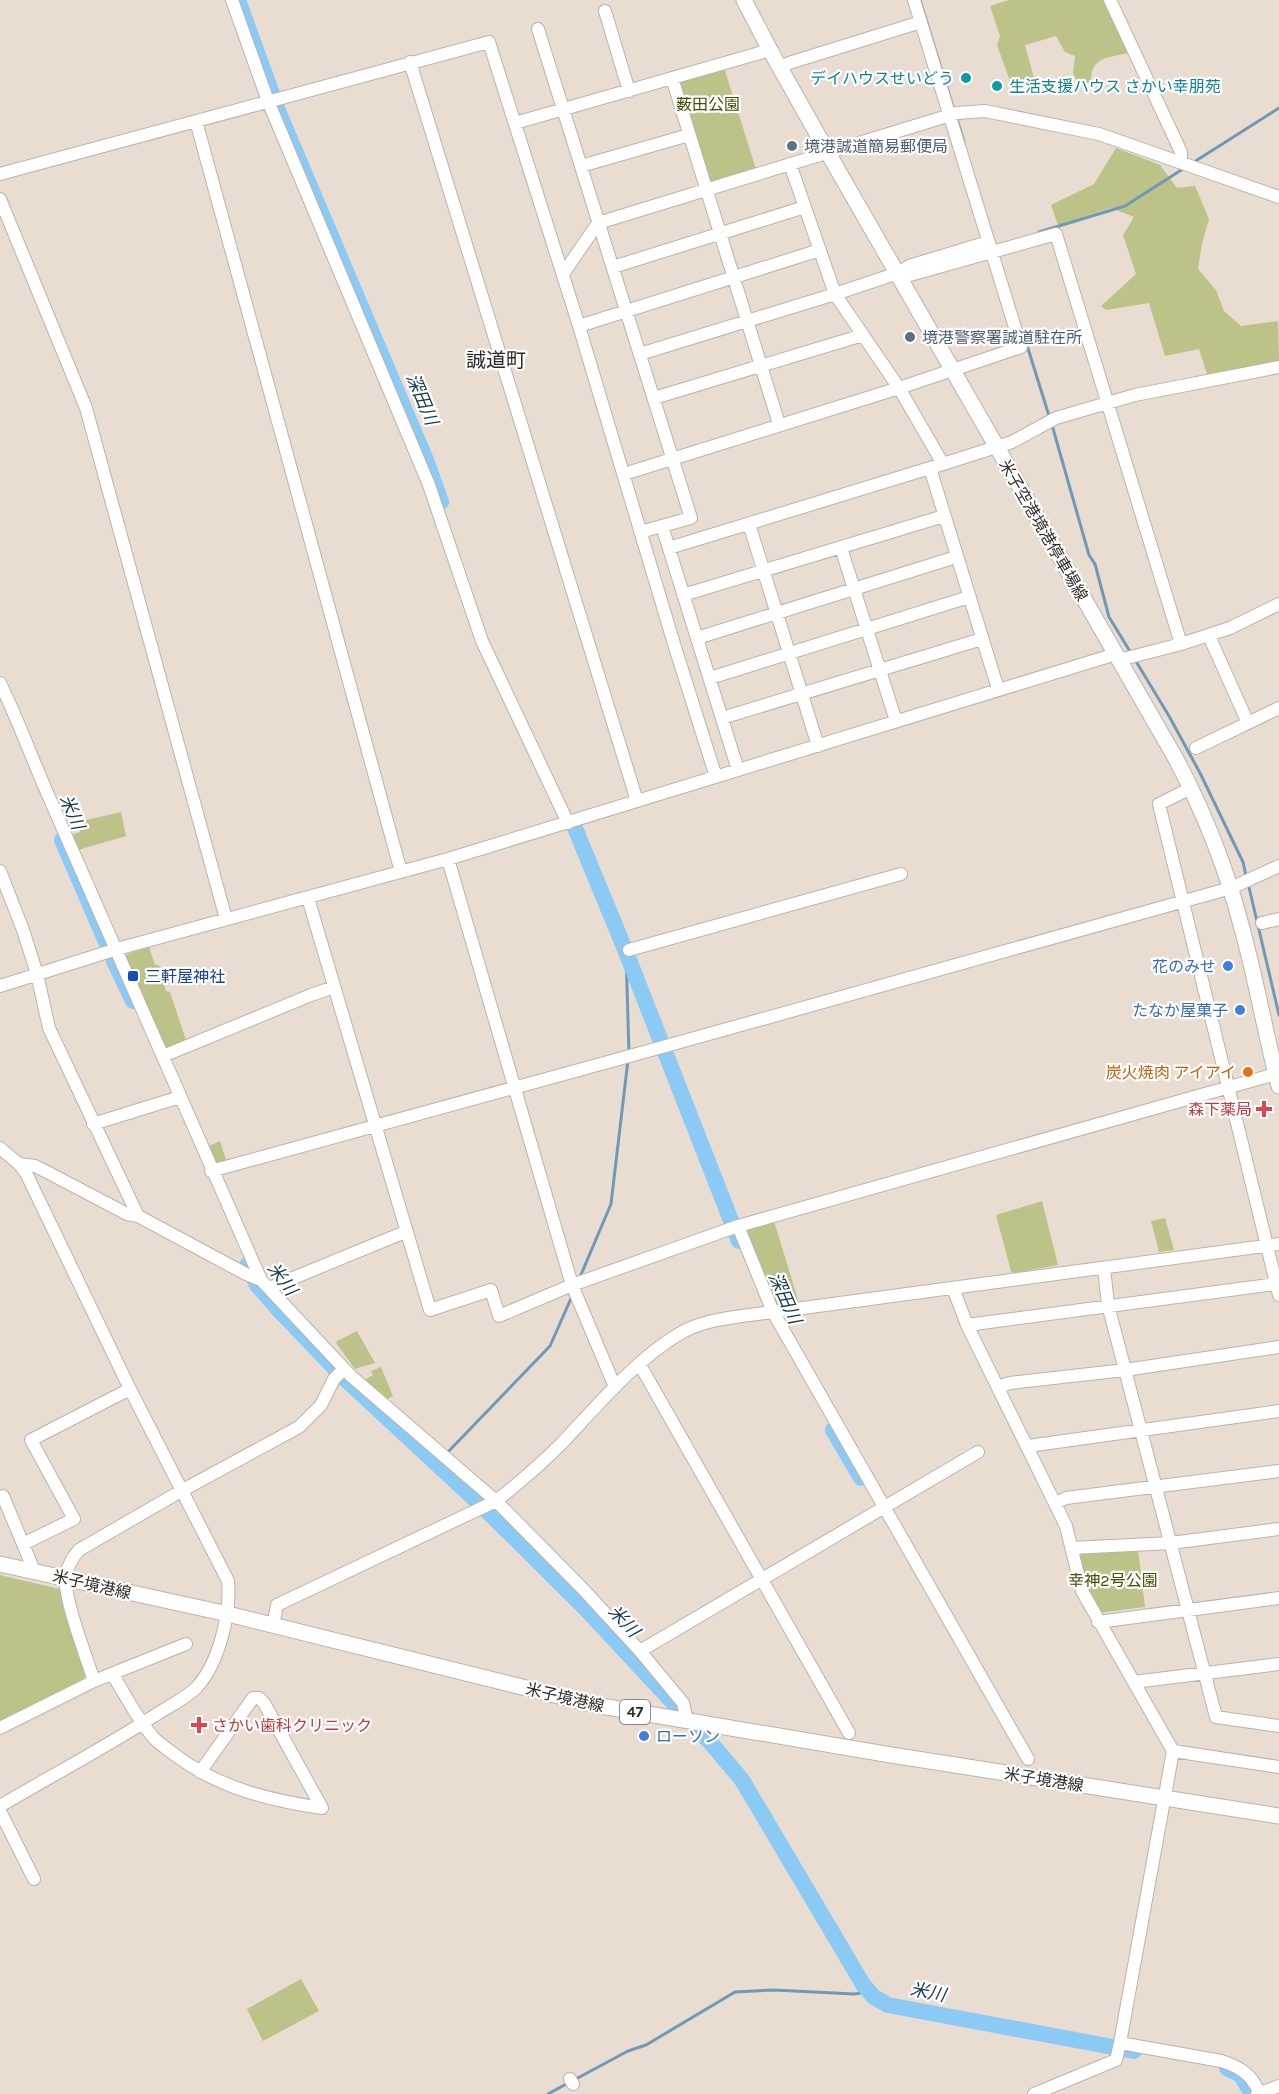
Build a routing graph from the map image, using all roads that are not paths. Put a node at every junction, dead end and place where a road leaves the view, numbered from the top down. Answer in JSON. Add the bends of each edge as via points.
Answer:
{"nodes":[{"id":1,"x":232,"y":0,"type":"edge"},
{"id":2,"x":744,"y":0,"type":"edge"},
{"id":3,"x":914,"y":0,"type":"edge"},
{"id":4,"x":1110,"y":0,"type":"edge"},
{"id":5,"x":605,"y":11,"type":"dead end"},
{"id":6,"x":921,"y":22,"type":"junction"},
{"id":7,"x":538,"y":29,"type":"dead end"},
{"id":8,"x":770,"y":50,"type":"junction"},
{"id":9,"x":410,"y":62,"type":"junction"},
{"id":10,"x":780,"y":68,"type":"junction"},
{"id":11,"x":672,"y":78,"type":"junction"},
{"id":12,"x":629,"y":91,"type":"junction"},
{"id":13,"x":268,"y":101,"type":"junction"},
{"id":14,"x":563,"y":109,"type":"junction"},
{"id":15,"x":953,"y":114,"type":"junction"},
{"id":16,"x":196,"y":121,"type":"junction"},
{"id":17,"x":515,"y":123,"type":"junction"},
{"id":18,"x":689,"y":135,"type":"junction"},
{"id":19,"x":828,"y":153,"type":"junction"},
{"id":20,"x":1181,"y":163,"type":"junction"},
{"id":21,"x":790,"y":164,"type":"junction"},
{"id":22,"x":581,"y":166,"type":"junction"},
{"id":23,"x":0,"y":174,"type":"edge"},
{"id":24,"x":706,"y":190,"type":"junction"},
{"id":25,"x":1279,"y":197,"type":"edge"},
{"id":26,"x":0,"y":200,"type":"edge"},
{"id":27,"x":805,"y":207,"type":"junction"},
{"id":28,"x":598,"y":223,"type":"junction"},
{"id":29,"x":720,"y":234,"type":"junction"},
{"id":30,"x":990,"y":247,"type":"junction"},
{"id":31,"x":820,"y":250,"type":"junction"},
{"id":32,"x":613,"y":267,"type":"junction"},
{"id":33,"x":898,"y":273,"type":"junction"},
{"id":34,"x":563,"y":274,"type":"junction"},
{"id":35,"x":734,"y":279,"type":"junction"},
{"id":36,"x":835,"y":294,"type":"junction"},
{"id":37,"x":627,"y":312,"type":"junction"},
{"id":38,"x":747,"y":322,"type":"junction"},
{"id":39,"x":579,"y":326,"type":"junction"},
{"id":40,"x":863,"y":335,"type":"junction"},
{"id":41,"x":640,"y":354,"type":"junction"},
{"id":42,"x":761,"y":366,"type":"junction"},
{"id":43,"x":1279,"y":368,"type":"edge"},
{"id":44,"x":952,"y":371,"type":"junction"},
{"id":45,"x":899,"y":388,"type":"junction"},
{"id":46,"x":654,"y":398,"type":"junction"},
{"id":47,"x":1108,"y":403,"type":"junction"},
{"id":48,"x":779,"y":424,"type":"junction"},
{"id":49,"x":997,"y":448,"type":"junction"},
{"id":50,"x":672,"y":459,"type":"junction"},
{"id":51,"x":943,"y":464,"type":"junction"},
{"id":52,"x":930,"y":468,"type":"junction"},
{"id":53,"x":624,"y":474,"type":"junction"},
{"id":54,"x":944,"y":516,"type":"junction"},
{"id":55,"x":749,"y":524,"type":"junction"},
{"id":56,"x":663,"y":526,"type":"junction"},
{"id":57,"x":640,"y":532,"type":"junction"},
{"id":58,"x":669,"y":548,"type":"junction"},
{"id":59,"x":841,"y":548,"type":"junction"},
{"id":60,"x":956,"y":556,"type":"junction"},
{"id":61,"x":764,"y":572,"type":"junction"},
{"id":62,"x":854,"y":589,"type":"junction"},
{"id":63,"x":683,"y":595,"type":"junction"},
{"id":64,"x":969,"y":597,"type":"junction"},
{"id":65,"x":1279,"y":604,"type":"edge"},
{"id":66,"x":776,"y":613,"type":"junction"},
{"id":67,"x":867,"y":629,"type":"junction"},
{"id":68,"x":1209,"y":636,"type":"junction"},
{"id":69,"x":697,"y":638,"type":"junction"},
{"id":70,"x":982,"y":639,"type":"junction"},
{"id":71,"x":1181,"y":644,"type":"junction"},
{"id":72,"x":789,"y":654,"type":"junction"},
{"id":73,"x":1118,"y":657,"type":"junction"},
{"id":74,"x":880,"y":670,"type":"junction"},
{"id":75,"x":710,"y":678,"type":"junction"},
{"id":76,"x":0,"y":682,"type":"edge"},
{"id":77,"x":998,"y":689,"type":"junction"},
{"id":78,"x":802,"y":694,"type":"junction"},
{"id":79,"x":1279,"y":708,"type":"edge"},
{"id":80,"x":723,"y":718,"type":"junction"},
{"id":81,"x":896,"y":721,"type":"junction"},
{"id":82,"x":1248,"y":723,"type":"junction"},
{"id":83,"x":818,"y":746,"type":"junction"},
{"id":84,"x":1196,"y":748,"type":"dead end"},
{"id":85,"x":738,"y":770,"type":"junction"},
{"id":86,"x":716,"y":777,"type":"junction"},
{"id":87,"x":1191,"y":788,"type":"junction"},
{"id":88,"x":637,"y":801,"type":"junction"},
{"id":89,"x":568,"y":823,"type":"junction"},
{"id":90,"x":448,"y":859,"type":"junction"},
{"id":91,"x":1279,"y":866,"type":"edge"},
{"id":92,"x":0,"y":871,"type":"edge"},
{"id":93,"x":400,"y":872,"type":"junction"},
{"id":94,"x":901,"y":874,"type":"dead end"},
{"id":95,"x":1231,"y":888,"type":"junction"},
{"id":96,"x":308,"y":898,"type":"junction"},
{"id":97,"x":1183,"y":901,"type":"junction"},
{"id":98,"x":226,"y":919,"type":"junction"},
{"id":99,"x":1279,"y":919,"type":"edge"},
{"id":100,"x":1262,"y":922,"type":"dead end"},
{"id":101,"x":117,"y":949,"type":"junction"},
{"id":102,"x":629,"y":951,"type":"dead end"},
{"id":103,"x":37,"y":974,"type":"junction"},
{"id":104,"x":0,"y":986,"type":"edge"},
{"id":105,"x":334,"y":987,"type":"junction"},
{"id":106,"x":163,"y":1056,"type":"junction"},
{"id":107,"x":1278,"y":1078,"type":"edge"},
{"id":108,"x":514,"y":1088,"type":"junction"},
{"id":109,"x":1228,"y":1088,"type":"junction"},
{"id":110,"x":180,"y":1097,"type":"junction"},
{"id":111,"x":93,"y":1124,"type":"junction"},
{"id":112,"x":374,"y":1126,"type":"junction"},
{"id":113,"x":0,"y":1148,"type":"edge"},
{"id":114,"x":19,"y":1164,"type":"junction"},
{"id":115,"x":211,"y":1171,"type":"junction"},
{"id":116,"x":138,"y":1216,"type":"junction"},
{"id":117,"x":738,"y":1226,"type":"junction"},
{"id":118,"x":405,"y":1232,"type":"junction"},
{"id":119,"x":1273,"y":1245,"type":"edge"},
{"id":120,"x":1104,"y":1268,"type":"junction"},
{"id":121,"x":265,"y":1284,"type":"junction"},
{"id":122,"x":572,"y":1285,"type":"junction"},
{"id":123,"x":953,"y":1287,"type":"junction"},
{"id":124,"x":1278,"y":1289,"type":"edge"},
{"id":125,"x":1108,"y":1305,"type":"junction"},
{"id":126,"x":773,"y":1312,"type":"junction"},
{"id":127,"x":967,"y":1325,"type":"junction"},
{"id":128,"x":1279,"y":1347,"type":"edge"},
{"id":129,"x":640,"y":1365,"type":"junction"},
{"id":130,"x":344,"y":1369,"type":"junction"},
{"id":131,"x":1125,"y":1370,"type":"junction"},
{"id":132,"x":615,"y":1387,"type":"junction"},
{"id":133,"x":998,"y":1387,"type":"junction"},
{"id":134,"x":130,"y":1389,"type":"junction"},
{"id":135,"x":1279,"y":1411,"type":"edge"},
{"id":136,"x":1143,"y":1431,"type":"junction"},
{"id":137,"x":1028,"y":1446,"type":"junction"},
{"id":138,"x":978,"y":1452,"type":"dead end"},
{"id":139,"x":1279,"y":1471,"type":"edge"},
{"id":140,"x":1156,"y":1487,"type":"junction"},
{"id":141,"x":181,"y":1491,"type":"junction"},
{"id":142,"x":3,"y":1496,"type":"dead end"},
{"id":143,"x":496,"y":1502,"type":"junction"},
{"id":144,"x":1056,"y":1503,"type":"junction"},
{"id":145,"x":884,"y":1508,"type":"junction"},
{"id":146,"x":1279,"y":1528,"type":"edge"},
{"id":147,"x":1171,"y":1543,"type":"junction"},
{"id":148,"x":23,"y":1544,"type":"junction"},
{"id":149,"x":1071,"y":1548,"type":"junction"},
{"id":150,"x":0,"y":1564,"type":"edge"},
{"id":151,"x":34,"y":1571,"type":"junction"},
{"id":152,"x":65,"y":1578,"type":"junction"},
{"id":153,"x":762,"y":1578,"type":"junction"},
{"id":154,"x":1279,"y":1598,"type":"edge"},
{"id":155,"x":1189,"y":1611,"type":"junction"},
{"id":156,"x":228,"y":1614,"type":"junction"},
{"id":157,"x":1098,"y":1622,"type":"junction"},
{"id":158,"x":273,"y":1626,"type":"junction"},
{"id":159,"x":186,"y":1644,"type":"dead end"},
{"id":160,"x":640,"y":1651,"type":"junction"},
{"id":161,"x":1279,"y":1664,"type":"edge"},
{"id":162,"x":1206,"y":1674,"type":"junction"},
{"id":163,"x":113,"y":1675,"type":"junction"},
{"id":164,"x":94,"y":1681,"type":"junction"},
{"id":165,"x":1134,"y":1682,"type":"junction"},
{"id":166,"x":687,"y":1721,"type":"junction"},
{"id":167,"x":143,"y":1723,"type":"junction"},
{"id":168,"x":1279,"y":1726,"type":"edge"},
{"id":169,"x":0,"y":1728,"type":"edge"},
{"id":170,"x":849,"y":1733,"type":"dead end"},
{"id":171,"x":1173,"y":1751,"type":"junction"},
{"id":172,"x":1028,"y":1759,"type":"dead end"},
{"id":173,"x":1279,"y":1767,"type":"edge"},
{"id":174,"x":200,"y":1772,"type":"junction"},
{"id":175,"x":1165,"y":1798,"type":"junction"},
{"id":176,"x":0,"y":1808,"type":"edge"},
{"id":177,"x":1279,"y":1816,"type":"edge"},
{"id":178,"x":34,"y":1879,"type":"dead end"},
{"id":179,"x":1120,"y":2043,"type":"junction"},
{"id":180,"x":1279,"y":2086,"type":"edge"},
{"id":181,"x":1034,"y":2094,"type":"edge"},
{"id":182,"x":1259,"y":2094,"type":"edge"}],
"edges":[{"from":1,"to":13,"type":"street"},
{"from":2,"to":8,"type":"main road","name":"米子空港境港停車場線"},
{"from":3,"to":6,"type":"street"},
{"from":4,"to":20,"type":"street","via":[[1181,152]]},
{"from":5,"to":12,"type":"street"},
{"from":6,"to":10,"type":"street"},
{"from":6,"to":15,"type":"street"},
{"from":7,"to":14,"type":"street"},
{"from":8,"to":10,"type":"main road","name":"米子空港境港停車場線"},
{"from":8,"to":11,"type":"street"},
{"from":9,"to":13,"type":"street"},
{"from":9,"to":17,"type":"street","via":[[489,42]]},
{"from":9,"to":88,"type":"street"},
{"from":10,"to":19,"type":"main road","name":"米子空港境港停車場線"},
{"from":11,"to":12,"type":"street"},
{"from":11,"to":18,"type":"street"},
{"from":12,"to":14,"type":"street"},
{"from":13,"to":16,"type":"street"},
{"from":13,"to":89,"type":"street","via":[[429,485],[482,641]]},
{"from":14,"to":17,"type":"street"},
{"from":14,"to":22,"type":"street"},
{"from":15,"to":19,"type":"street"},
{"from":15,"to":20,"type":"street","via":[[985,111],[1099,134]]},
{"from":15,"to":30,"type":"street"},
{"from":16,"to":23,"type":"street"},
{"from":16,"to":93,"type":"street"},
{"from":17,"to":34,"type":"street"},
{"from":18,"to":22,"type":"street"},
{"from":18,"to":24,"type":"street"},
{"from":19,"to":21,"type":"street"},
{"from":19,"to":33,"type":"main road","name":"米子空港境港停車場線"},
{"from":20,"to":25,"type":"street"},
{"from":21,"to":24,"type":"street"},
{"from":21,"to":27,"type":"street"},
{"from":22,"to":28,"type":"street"},
{"from":24,"to":28,"type":"street"},
{"from":24,"to":29,"type":"street"},
{"from":26,"to":98,"type":"street","via":[[87,408]]},
{"from":27,"to":29,"type":"street"},
{"from":27,"to":31,"type":"street"},
{"from":28,"to":32,"type":"street"},
{"from":28,"to":34,"type":"street"},
{"from":29,"to":32,"type":"street"},
{"from":29,"to":35,"type":"street"},
{"from":30,"to":33,"type":"street","via":[[909,266]]},
{"from":30,"to":44,"type":"street","via":[[1021,347]]},
{"from":30,"to":47,"type":"street","via":[[1056,234]]},
{"from":31,"to":35,"type":"street"},
{"from":31,"to":36,"type":"street"},
{"from":32,"to":37,"type":"street"},
{"from":33,"to":36,"type":"street"},
{"from":33,"to":44,"type":"main road","name":"米子空港境港停車場線"},
{"from":34,"to":39,"type":"street"},
{"from":35,"to":37,"type":"street"},
{"from":35,"to":38,"type":"street"},
{"from":36,"to":38,"type":"street"},
{"from":36,"to":40,"type":"street"},
{"from":37,"to":39,"type":"street"},
{"from":37,"to":41,"type":"street"},
{"from":38,"to":41,"type":"street"},
{"from":38,"to":42,"type":"street"},
{"from":39,"to":53,"type":"street"},
{"from":40,"to":42,"type":"street"},
{"from":40,"to":45,"type":"street"},
{"from":41,"to":46,"type":"street"},
{"from":42,"to":46,"type":"street"},
{"from":42,"to":48,"type":"street"},
{"from":43,"to":47,"type":"street","via":[[1155,390]]},
{"from":44,"to":45,"type":"street"},
{"from":44,"to":49,"type":"main road","name":"米子空港境港停車場線"},
{"from":45,"to":48,"type":"street"},
{"from":45,"to":51,"type":"street"},
{"from":46,"to":50,"type":"street"},
{"from":47,"to":49,"type":"street","via":[[1056,418]]},
{"from":47,"to":71,"type":"street"},
{"from":48,"to":50,"type":"street"},
{"from":49,"to":51,"type":"street"},
{"from":49,"to":73,"type":"main road","name":"米子空港境港停車場線"},
{"from":50,"to":53,"type":"street"},
{"from":50,"to":56,"type":"street","via":[[691,518]]},
{"from":51,"to":52,"type":"street"},
{"from":52,"to":54,"type":"street"},
{"from":52,"to":55,"type":"street"},
{"from":53,"to":57,"type":"street"},
{"from":54,"to":59,"type":"street"},
{"from":54,"to":60,"type":"street"},
{"from":55,"to":58,"type":"street"},
{"from":55,"to":61,"type":"street"},
{"from":56,"to":57,"type":"street"},
{"from":56,"to":58,"type":"street"},
{"from":57,"to":86,"type":"street"},
{"from":58,"to":63,"type":"street"},
{"from":59,"to":61,"type":"street"},
{"from":59,"to":62,"type":"street"},
{"from":60,"to":62,"type":"street"},
{"from":60,"to":64,"type":"street"},
{"from":61,"to":63,"type":"street"},
{"from":61,"to":66,"type":"street"},
{"from":62,"to":66,"type":"street"},
{"from":62,"to":67,"type":"street"},
{"from":63,"to":69,"type":"street"},
{"from":64,"to":67,"type":"street"},
{"from":64,"to":70,"type":"street"},
{"from":65,"to":68,"type":"street"},
{"from":66,"to":69,"type":"street"},
{"from":66,"to":72,"type":"street"},
{"from":67,"to":72,"type":"street"},
{"from":67,"to":74,"type":"street"},
{"from":68,"to":71,"type":"street"},
{"from":68,"to":82,"type":"street"},
{"from":69,"to":75,"type":"street"},
{"from":70,"to":74,"type":"street"},
{"from":70,"to":77,"type":"street"},
{"from":71,"to":73,"type":"street"},
{"from":72,"to":75,"type":"street"},
{"from":72,"to":78,"type":"street"},
{"from":73,"to":77,"type":"street"},
{"from":73,"to":87,"type":"main road","name":"米子空港境港停車場線"},
{"from":74,"to":78,"type":"street"},
{"from":74,"to":81,"type":"street"},
{"from":75,"to":80,"type":"street"},
{"from":76,"to":101,"type":"street"},
{"from":77,"to":81,"type":"street"},
{"from":78,"to":80,"type":"street"},
{"from":78,"to":83,"type":"street"},
{"from":79,"to":82,"type":"street"},
{"from":80,"to":85,"type":"street"},
{"from":81,"to":83,"type":"street"},
{"from":82,"to":84,"type":"street"},
{"from":83,"to":85,"type":"street"},
{"from":85,"to":86,"type":"street"},
{"from":86,"to":88,"type":"street"},
{"from":87,"to":95,"type":"main road","name":"米子空港境港停車場線"},
{"from":87,"to":97,"type":"street","via":[[1159,804]]},
{"from":88,"to":89,"type":"street"},
{"from":89,"to":90,"type":"street"},
{"from":90,"to":93,"type":"street"},
{"from":90,"to":108,"type":"street"},
{"from":91,"to":95,"type":"street"},
{"from":92,"to":103,"type":"street"},
{"from":93,"to":96,"type":"street"},
{"from":94,"to":102,"type":"street"},
{"from":95,"to":97,"type":"street"},
{"from":95,"to":107,"type":"main road","name":"米子空港境港停車場線"},
{"from":96,"to":98,"type":"street"},
{"from":96,"to":105,"type":"street"},
{"from":97,"to":108,"type":"street"},
{"from":97,"to":109,"type":"street"},
{"from":98,"to":101,"type":"street"},
{"from":99,"to":100,"type":"street"},
{"from":101,"to":103,"type":"street"},
{"from":101,"to":106,"type":"street"},
{"from":103,"to":104,"type":"street"},
{"from":103,"to":111,"type":"street","via":[[49,1028]]},
{"from":105,"to":106,"type":"street"},
{"from":105,"to":112,"type":"street"},
{"from":106,"to":110,"type":"street"},
{"from":107,"to":109,"type":"street"},
{"from":108,"to":112,"type":"street"},
{"from":108,"to":122,"type":"street"},
{"from":109,"to":117,"type":"street"},
{"from":109,"to":119,"type":"street"},
{"from":110,"to":111,"type":"street"},
{"from":110,"to":115,"type":"street"},
{"from":111,"to":116,"type":"street"},
{"from":112,"to":115,"type":"street"},
{"from":112,"to":118,"type":"street"},
{"from":113,"to":114,"type":"street"},
{"from":114,"to":116,"type":"street","via":[[35,1166],[127,1214]]},
{"from":114,"to":134,"type":"street"},
{"from":115,"to":121,"type":"street"},
{"from":116,"to":121,"type":"street"},
{"from":117,"to":122,"type":"street"},
{"from":117,"to":126,"type":"street"},
{"from":118,"to":121,"type":"street"},
{"from":118,"to":122,"type":"street","via":[[430,1310],[491,1290],[499,1316]]},
{"from":119,"to":120,"type":"street"},
{"from":119,"to":124,"type":"street"},
{"from":120,"to":123,"type":"street"},
{"from":120,"to":125,"type":"street"},
{"from":121,"to":130,"type":"street"},
{"from":122,"to":132,"type":"street"},
{"from":123,"to":126,"type":"street"},
{"from":123,"to":127,"type":"street"},
{"from":124,"to":125,"type":"street"},
{"from":125,"to":127,"type":"street"},
{"from":125,"to":131,"type":"street"},
{"from":126,"to":129,"type":"street","via":[[714,1321],[680,1333]]},
{"from":126,"to":145,"type":"street"},
{"from":127,"to":133,"type":"street"},
{"from":128,"to":131,"type":"street"},
{"from":129,"to":132,"type":"street"},
{"from":129,"to":153,"type":"street"},
{"from":130,"to":141,"type":"street","via":[[334,1379],[321,1405],[299,1426]]},
{"from":130,"to":143,"type":"street"},
{"from":131,"to":133,"type":"street"},
{"from":131,"to":136,"type":"street"},
{"from":132,"to":143,"type":"street","via":[[559,1446]]},
{"from":133,"to":137,"type":"street"},
{"from":134,"to":141,"type":"street"},
{"from":134,"to":148,"type":"street","via":[[31,1440],[74,1519]]},
{"from":135,"to":136,"type":"street"},
{"from":136,"to":137,"type":"street"},
{"from":136,"to":140,"type":"street"},
{"from":137,"to":144,"type":"street"},
{"from":138,"to":145,"type":"street"},
{"from":139,"to":140,"type":"street"},
{"from":140,"to":144,"type":"street","via":[[1066,1498]]},
{"from":140,"to":147,"type":"street"},
{"from":141,"to":152,"type":"street","via":[[79,1550],[69,1563]]},
{"from":141,"to":156,"type":"street","via":[[228,1581]]},
{"from":142,"to":148,"type":"street"},
{"from":143,"to":158,"type":"street","via":[[277,1605]]},
{"from":143,"to":160,"type":"street"},
{"from":144,"to":149,"type":"street"},
{"from":145,"to":153,"type":"street"},
{"from":145,"to":172,"type":"street"},
{"from":146,"to":147,"type":"street"},
{"from":147,"to":149,"type":"street"},
{"from":147,"to":155,"type":"street"},
{"from":148,"to":151,"type":"street"},
{"from":149,"to":157,"type":"street","via":[[1082,1591]]},
{"from":150,"to":151,"type":"main road","name":"米子境港線","number":"47"},
{"from":151,"to":152,"type":"main road","name":"米子境港線","number":"47"},
{"from":152,"to":156,"type":"main road","name":"米子境港線","number":"47"},
{"from":152,"to":164,"type":"street"},
{"from":153,"to":160,"type":"street"},
{"from":153,"to":170,"type":"street"},
{"from":154,"to":155,"type":"street"},
{"from":155,"to":157,"type":"street"},
{"from":155,"to":162,"type":"street"},
{"from":156,"to":158,"type":"main road","name":"米子境港線","number":"47"},
{"from":156,"to":167,"type":"street","via":[[212,1664],[196,1688]]},
{"from":157,"to":165,"type":"street"},
{"from":158,"to":166,"type":"main road","name":"米子境港線","number":"47","via":[[584,1702]]},
{"from":159,"to":163,"type":"street"},
{"from":160,"to":166,"type":"street","via":[[683,1703]]},
{"from":161,"to":162,"type":"street"},
{"from":162,"to":165,"type":"street"},
{"from":162,"to":168,"type":"street","via":[[1216,1717]]},
{"from":163,"to":164,"type":"street"},
{"from":163,"to":167,"type":"street"},
{"from":164,"to":169,"type":"street"},
{"from":165,"to":171,"type":"street"},
{"from":166,"to":175,"type":"main road","name":"米子境港線","number":"47"},
{"from":167,"to":174,"type":"street","via":[[155,1739]]},
{"from":167,"to":176,"type":"street"},
{"from":171,"to":173,"type":"street"},
{"from":171,"to":175,"type":"street"},
{"from":174,"to":174,"type":"street","via":[[242,1791],[322,1808],[259,1698],[253,1698]]},
{"from":175,"to":177,"type":"main road","name":"米子境港線","number":"47"},
{"from":175,"to":179,"type":"street"},
{"from":176,"to":178,"type":"street"},
{"from":179,"to":181,"type":"street","via":[[1116,2060]]},
{"from":179,"to":182,"type":"street","via":[[1237,2066],[1253,2079]]},
{"from":180,"to":182,"type":"street"}]}
